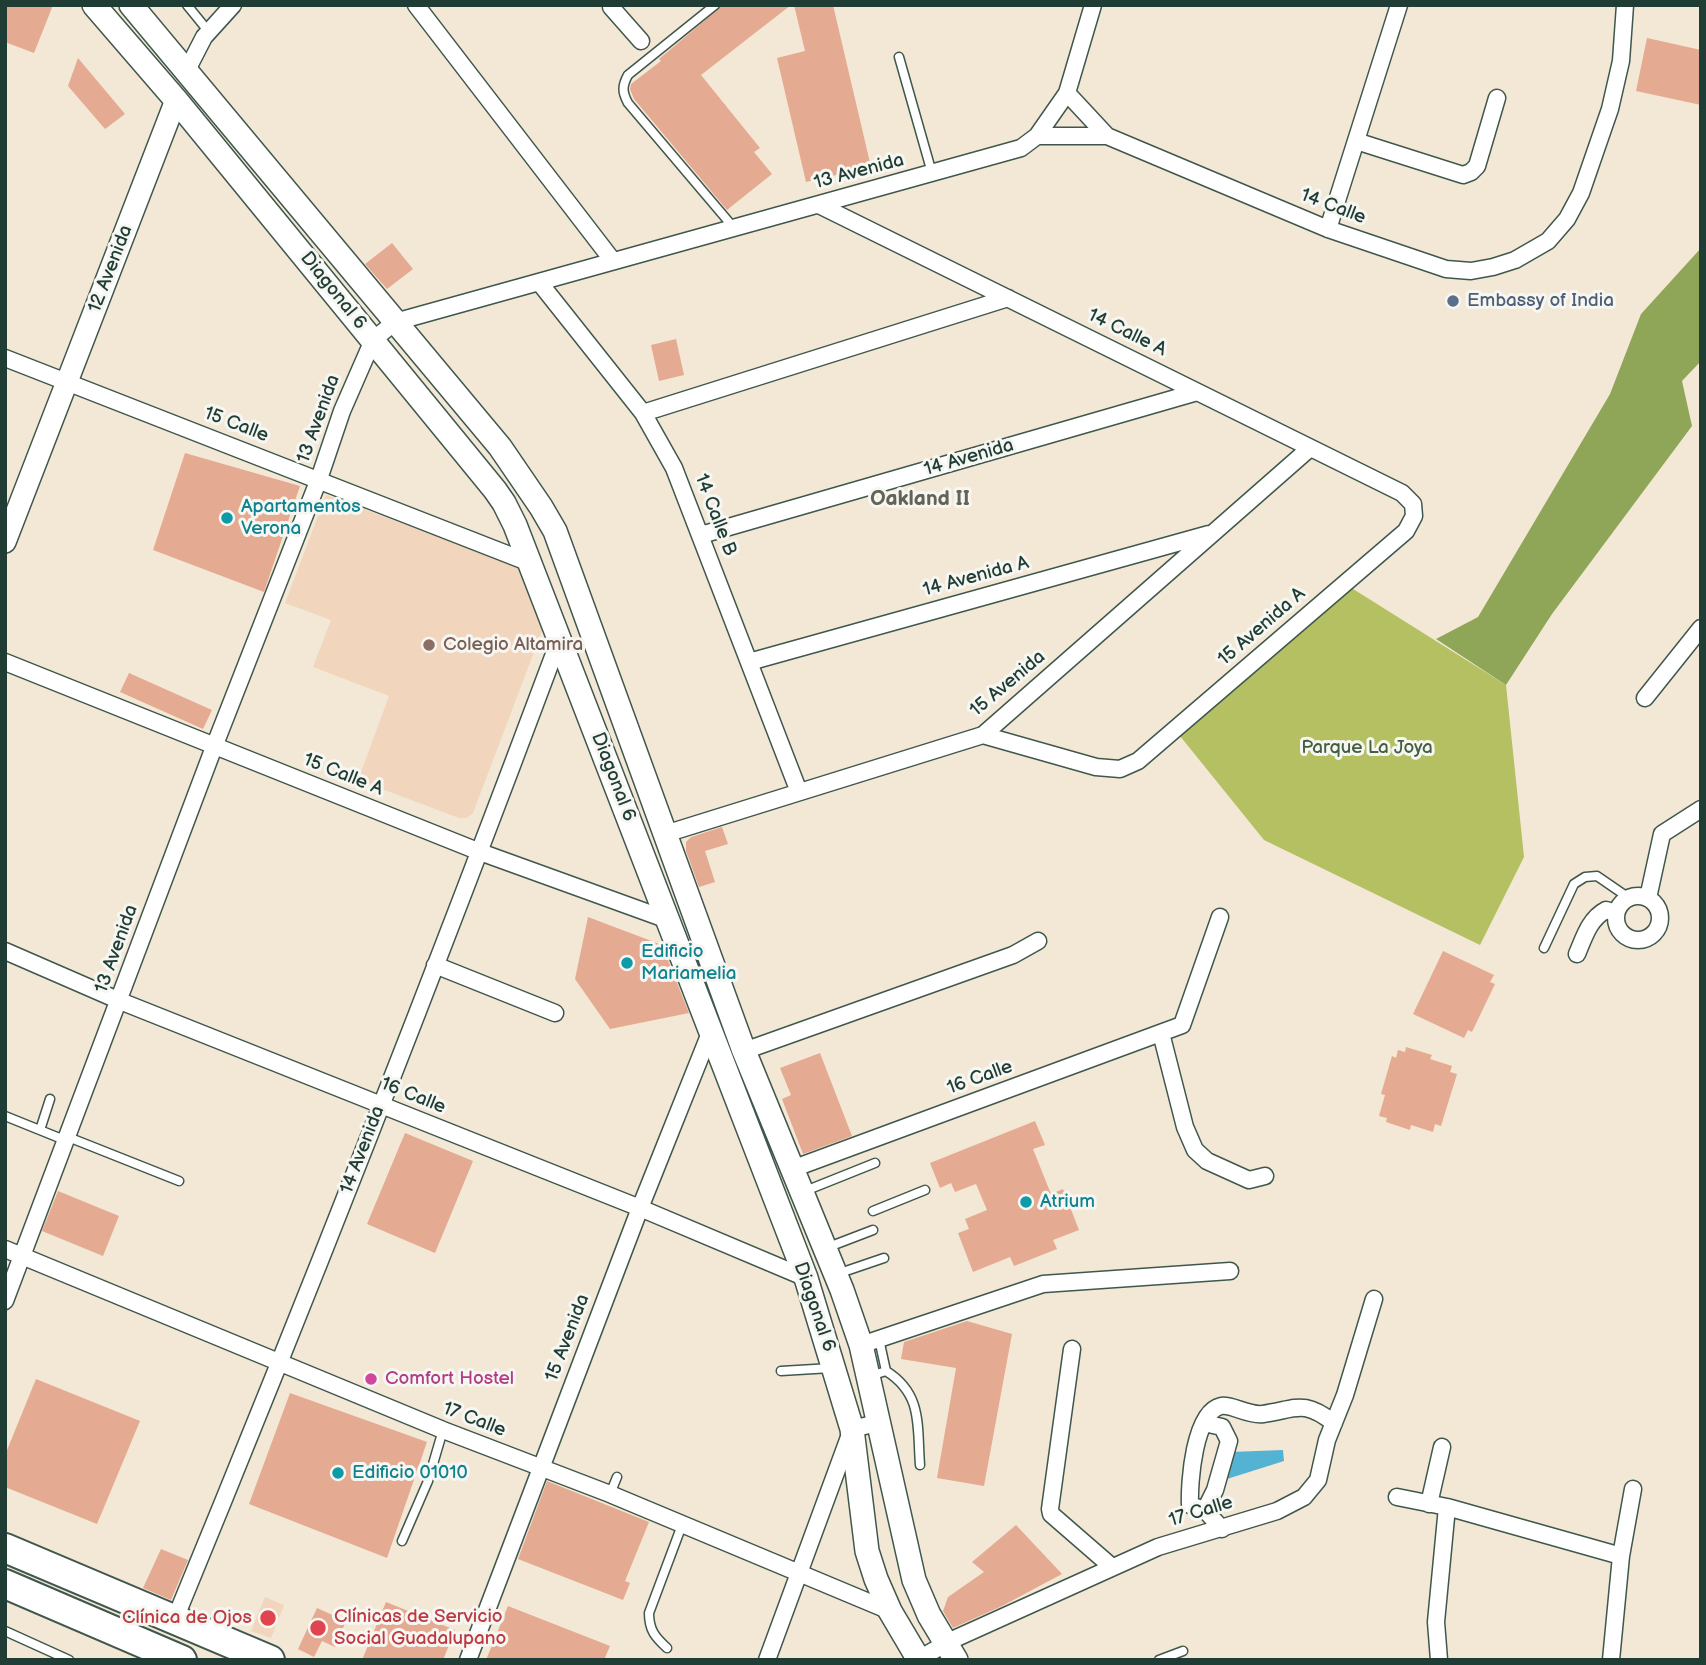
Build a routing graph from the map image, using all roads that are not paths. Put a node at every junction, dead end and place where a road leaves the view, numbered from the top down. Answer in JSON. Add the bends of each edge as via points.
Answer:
{"nodes":[{"id":1,"x":94,"y":5,"type":"edge"},
{"id":2,"x":131,"y":5,"type":"edge"},
{"id":3,"x":187,"y":5,"type":"edge"},
{"id":4,"x":233,"y":5,"type":"edge"},
{"id":5,"x":416,"y":5,"type":"edge"},
{"id":6,"x":715,"y":5,"type":"edge"},
{"id":7,"x":1093,"y":5,"type":"edge"},
{"id":8,"x":1399,"y":5,"type":"edge"},
{"id":9,"x":1625,"y":5,"type":"edge"},
{"id":10,"x":611,"y":6,"type":"edge"},
{"id":11,"x":209,"y":32,"type":"junction"},
{"id":12,"x":640,"y":41,"type":"dead end"},
{"id":13,"x":899,"y":57,"type":"dead end"},
{"id":14,"x":186,"y":72,"type":"junction"},
{"id":15,"x":1068,"y":93,"type":"junction"},
{"id":16,"x":1497,"y":98,"type":"dead end"},
{"id":17,"x":176,"y":100,"type":"junction"},
{"id":18,"x":1037,"y":136,"type":"junction"},
{"id":19,"x":1107,"y":136,"type":"junction"},
{"id":20,"x":1356,"y":141,"type":"junction"},
{"id":21,"x":932,"y":173,"type":"junction"},
{"id":22,"x":819,"y":205,"type":"junction"},
{"id":23,"x":734,"y":228,"type":"junction"},
{"id":24,"x":1328,"y":229,"type":"junction"},
{"id":25,"x":614,"y":261,"type":"junction"},
{"id":26,"x":539,"y":282,"type":"junction"},
{"id":27,"x":1008,"y":298,"type":"junction"},
{"id":28,"x":395,"y":322,"type":"junction"},
{"id":29,"x":373,"y":340,"type":"junction"},
{"id":30,"x":5,"y":358,"type":"edge"},
{"id":31,"x":68,"y":384,"type":"junction"},
{"id":32,"x":1197,"y":392,"type":"junction"},
{"id":33,"x":643,"y":413,"type":"junction"},
{"id":34,"x":1310,"y":448,"type":"junction"},
{"id":35,"x":319,"y":479,"type":"junction"},
{"id":36,"x":1413,"y":504,"type":"joint"},
{"id":37,"x":1214,"y":533,"type":"junction"},
{"id":38,"x":701,"y":535,"type":"junction"},
{"id":39,"x":5,"y":542,"type":"edge"},
{"id":40,"x":530,"y":563,"type":"junction"},
{"id":41,"x":1701,"y":628,"type":"edge"},
{"id":42,"x":560,"y":638,"type":"junction"},
{"id":43,"x":5,"y":662,"type":"edge"},
{"id":44,"x":749,"y":662,"type":"junction"},
{"id":45,"x":1644,"y":698,"type":"dead end"},
{"id":46,"x":983,"y":735,"type":"junction"},
{"id":47,"x":214,"y":747,"type":"junction"},
{"id":48,"x":799,"y":792,"type":"junction"},
{"id":49,"x":1701,"y":809,"type":"edge"},
{"id":50,"x":666,"y":834,"type":"junction"},
{"id":51,"x":480,"y":852,"type":"junction"},
{"id":52,"x":1629,"y":898,"type":"junction"},
{"id":53,"x":1648,"y":898,"type":"junction"},
{"id":54,"x":1616,"y":913,"type":"junction"},
{"id":55,"x":1220,"y":917,"type":"dead end"},
{"id":56,"x":668,"y":920,"type":"junction"},
{"id":57,"x":1038,"y":940,"type":"dead end"},
{"id":58,"x":1544,"y":948,"type":"dead end"},
{"id":59,"x":5,"y":951,"type":"edge"},
{"id":60,"x":1577,"y":954,"type":"dead end"},
{"id":61,"x":435,"y":965,"type":"junction"},
{"id":62,"x":120,"y":1000,"type":"junction"},
{"id":63,"x":555,"y":1013,"type":"dead end"},
{"id":64,"x":710,"y":1033,"type":"junction"},
{"id":65,"x":1161,"y":1033,"type":"junction"},
{"id":66,"x":744,"y":1051,"type":"junction"},
{"id":67,"x":50,"y":1099,"type":"dead end"},
{"id":68,"x":380,"y":1105,"type":"junction"},
{"id":69,"x":5,"y":1116,"type":"edge"},
{"id":70,"x":40,"y":1130,"type":"junction"},
{"id":71,"x":67,"y":1139,"type":"junction"},
{"id":72,"x":875,"y":1163,"type":"dead end"},
{"id":73,"x":793,"y":1169,"type":"junction"},
{"id":74,"x":1265,"y":1176,"type":"dead end"},
{"id":75,"x":178,"y":1181,"type":"dead end"},
{"id":76,"x":925,"y":1190,"type":"dead end"},
{"id":77,"x":803,"y":1193,"type":"junction"},
{"id":78,"x":640,"y":1208,"type":"junction"},
{"id":79,"x":873,"y":1211,"type":"dead end"},
{"id":80,"x":873,"y":1230,"type":"dead end"},
{"id":81,"x":826,"y":1248,"type":"junction"},
{"id":82,"x":5,"y":1249,"type":"edge"},
{"id":83,"x":22,"y":1255,"type":"junction"},
{"id":84,"x":884,"y":1258,"type":"dead end"},
{"id":85,"x":1230,"y":1270,"type":"dead end"},
{"id":86,"x":836,"y":1274,"type":"junction"},
{"id":87,"x":806,"y":1279,"type":"junction"},
{"id":88,"x":1374,"y":1299,"type":"dead end"},
{"id":89,"x":5,"y":1301,"type":"edge"},
{"id":90,"x":870,"y":1342,"type":"junction"},
{"id":91,"x":1072,"y":1349,"type":"dead end"},
{"id":92,"x":280,"y":1363,"type":"junction"},
{"id":93,"x":835,"y":1368,"type":"junction"},
{"id":94,"x":781,"y":1371,"type":"dead end"},
{"id":95,"x":877,"y":1374,"type":"junction"},
{"id":96,"x":877,"y":1423,"type":"junction"},
{"id":97,"x":1204,"y":1423,"type":"junction"},
{"id":98,"x":1334,"y":1423,"type":"junction"},
{"id":99,"x":852,"y":1429,"type":"junction"},
{"id":100,"x":443,"y":1430,"type":"junction"},
{"id":101,"x":1442,"y":1447,"type":"dead end"},
{"id":102,"x":920,"y":1465,"type":"dead end"},
{"id":103,"x":540,"y":1468,"type":"junction"},
{"id":104,"x":617,"y":1476,"type":"dead end"},
{"id":105,"x":1633,"y":1489,"type":"dead end"},
{"id":106,"x":610,"y":1494,"type":"junction"},
{"id":107,"x":1397,"y":1497,"type":"dead end"},
{"id":108,"x":1429,"y":1504,"type":"junction"},
{"id":109,"x":1447,"y":1507,"type":"junction"},
{"id":110,"x":1205,"y":1510,"type":"junction"},
{"id":111,"x":682,"y":1525,"type":"junction"},
{"id":112,"x":1222,"y":1529,"type":"junction"},
{"id":113,"x":402,"y":1541,"type":"dead end"},
{"id":114,"x":5,"y":1548,"type":"edge"},
{"id":115,"x":1620,"y":1556,"type":"junction"},
{"id":116,"x":1112,"y":1567,"type":"junction"},
{"id":117,"x":799,"y":1573,"type":"junction"},
{"id":118,"x":5,"y":1584,"type":"edge"},
{"id":119,"x":890,"y":1611,"type":"junction"},
{"id":120,"x":176,"y":1619,"type":"junction"},
{"id":121,"x":5,"y":1631,"type":"edge"},
{"id":122,"x":667,"y":1648,"type":"dead end"},
{"id":123,"x":950,"y":1651,"type":"edge"},
{"id":124,"x":1183,"y":1651,"type":"dead end"},
{"id":125,"x":168,"y":1657,"type":"edge"},
{"id":126,"x":69,"y":1660,"type":"edge"},
{"id":127,"x":270,"y":1660,"type":"edge"},
{"id":128,"x":468,"y":1660,"type":"edge"},
{"id":129,"x":767,"y":1660,"type":"edge"},
{"id":130,"x":919,"y":1660,"type":"edge"},
{"id":131,"x":1159,"y":1660,"type":"edge"},
{"id":132,"x":1439,"y":1660,"type":"edge"},
{"id":133,"x":1611,"y":1660,"type":"edge"}],
"edges":[{"from":1,"to":17,"type":"main road","name":"Diagonal 6"},
{"from":2,"to":14,"type":"main road","name":"Diagonal 6"},
{"from":3,"to":11,"type":"lane"},
{"from":4,"to":11,"type":"street","name":"12 Avenida"},
{"from":5,"to":25,"type":"street"},
{"from":6,"to":23,"type":"lane","via":[[628,75],[623,94]]},
{"from":7,"to":15,"type":"street","name":"13 Avenida"},
{"from":8,"to":20,"type":"street"},
{"from":9,"to":24,"type":"street","name":"14 Calle","via":[[1621,61],[1610,109],[1581,193],[1548,241],[1515,260],[1458,270]]},
{"from":10,"to":12,"type":"street"},
{"from":11,"to":14,"type":"street","name":"12 Avenida"},
{"from":13,"to":21,"type":"lane"},
{"from":14,"to":17,"type":"main road","name":"12 Avenida"},
{"from":14,"to":28,"type":"main road","name":"Diagonal 6"},
{"from":15,"to":18,"type":"street","name":"13 Avenida"},
{"from":15,"to":19,"type":"street","name":"14 Calle"},
{"from":16,"to":20,"type":"street","via":[[1477,166],[1463,175]]},
{"from":17,"to":29,"type":"main road","name":"Diagonal 6"},
{"from":17,"to":31,"type":"street","name":"12 Avenida"},
{"from":18,"to":19,"type":"street","name":"14 Calle"},
{"from":18,"to":21,"type":"street","name":"13 Avenida","via":[[1021,148]]},
{"from":19,"to":24,"type":"street","name":"14 Calle"},
{"from":20,"to":24,"type":"street"},
{"from":21,"to":22,"type":"street","name":"13 Avenida"},
{"from":22,"to":23,"type":"street","name":"13 Avenida"},
{"from":22,"to":27,"type":"street","name":"14 Calle A"},
{"from":23,"to":25,"type":"street","name":"13 Avenida"},
{"from":25,"to":26,"type":"street","name":"13 Avenida"},
{"from":26,"to":28,"type":"street","name":"13 Avenida"},
{"from":26,"to":33,"type":"street","name":"14 Calle B"},
{"from":27,"to":32,"type":"street","name":"14 Calle A"},
{"from":27,"to":33,"type":"street"},
{"from":28,"to":29,"type":"street","name":"13 Avenida"},
{"from":28,"to":50,"type":"main road","name":"Diagonal 6","via":[[500,447],[555,531]]},
{"from":29,"to":35,"type":"street","name":"13 Avenida"},
{"from":29,"to":40,"type":"main road","name":"Diagonal 6","via":[[504,503]]},
{"from":30,"to":31,"type":"street","name":"15 Calle"},
{"from":31,"to":35,"type":"street","name":"15 Calle"},
{"from":31,"to":39,"type":"street","name":"12 Avenida"},
{"from":32,"to":34,"type":"street","name":"14 Calle A"},
{"from":32,"to":38,"type":"street","name":"14 Avenida"},
{"from":33,"to":38,"type":"street","name":"14 Calle B","via":[[674,468]]},
{"from":34,"to":36,"type":"street","name":"14 Calle A","via":[[1402,493]]},
{"from":34,"to":37,"type":"street","name":"15 Avenida"},
{"from":35,"to":40,"type":"street","name":"15 Calle"},
{"from":35,"to":47,"type":"street","name":"13 Avenida"},
{"from":36,"to":46,"type":"street","name":"15 Avenida A","via":[[1414,516],[1406,531],[1138,761],[1120,769],[1096,767]]},
{"from":37,"to":44,"type":"street","name":"14 Avenida A"},
{"from":37,"to":46,"type":"street","name":"15 Avenida"},
{"from":38,"to":44,"type":"street","name":"14 Calle B"},
{"from":40,"to":42,"type":"main road","name":"Diagonal 6"},
{"from":41,"to":45,"type":"street"},
{"from":42,"to":51,"type":"street","name":"14 Avenida"},
{"from":42,"to":56,"type":"main road","name":"Diagonal 6"},
{"from":43,"to":47,"type":"street","name":"15 Calle A"},
{"from":44,"to":48,"type":"street","name":"14 Calle B"},
{"from":46,"to":48,"type":"street","name":"15 Avenida"},
{"from":47,"to":51,"type":"street","name":"15 Calle A"},
{"from":47,"to":62,"type":"street","name":"13 Avenida"},
{"from":48,"to":50,"type":"street","name":"15 Avenida"},
{"from":49,"to":53,"type":"street","via":[[1662,834]]},
{"from":50,"to":66,"type":"main road","name":"Diagonal 6"},
{"from":51,"to":56,"type":"street","name":"15 Calle A"},
{"from":51,"to":61,"type":"street","name":"14 Avenida"},
{"from":52,"to":53,"type":"street"},
{"from":52,"to":54,"type":"street"},
{"from":52,"to":58,"type":"lane","via":[[1597,876],[1584,877],[1574,884]]},
{"from":53,"to":54,"type":"street","via":[[1661,913],[1661,923],[1648,938],[1629,939],[1616,923]]},
{"from":54,"to":60,"type":"street","via":[[1606,910],[1598,914]]},
{"from":55,"to":65,"type":"street","name":"16 Calle","via":[[1182,1026]]},
{"from":56,"to":64,"type":"main road","name":"Diagonal 6"},
{"from":57,"to":66,"type":"street","via":[[1013,955]]},
{"from":59,"to":62,"type":"street","name":"16 Calle"},
{"from":61,"to":63,"type":"street"},
{"from":61,"to":68,"type":"street","name":"14 Avenida"},
{"from":62,"to":68,"type":"street","name":"16 Calle"},
{"from":62,"to":71,"type":"street","name":"13 Avenida"},
{"from":64,"to":78,"type":"street","name":"15 Avenida"},
{"from":64,"to":87,"type":"main road","name":"Diagonal 6"},
{"from":65,"to":73,"type":"street","name":"16 Calle"},
{"from":65,"to":74,"type":"street","via":[[1195,1150],[1207,1161],[1249,1180]]},
{"from":66,"to":73,"type":"main road","name":"Diagonal 6"},
{"from":67,"to":70,"type":"lane"},
{"from":68,"to":78,"type":"street","name":"16 Calle"},
{"from":68,"to":92,"type":"street","name":"14 Avenida"},
{"from":69,"to":70,"type":"lane"},
{"from":70,"to":71,"type":"lane"},
{"from":71,"to":75,"type":"lane"},
{"from":71,"to":83,"type":"street","name":"13 Avenida"},
{"from":72,"to":77,"type":"lane"},
{"from":73,"to":77,"type":"main road","name":"Diagonal 6"},
{"from":76,"to":79,"type":"lane"},
{"from":77,"to":81,"type":"main road","name":"Diagonal 6"},
{"from":78,"to":87,"type":"street","name":"16 Calle"},
{"from":78,"to":103,"type":"street","name":"15 Avenida"},
{"from":80,"to":81,"type":"lane"},
{"from":81,"to":86,"type":"main road","name":"Diagonal 6"},
{"from":82,"to":83,"type":"street","name":"17 Calle"},
{"from":83,"to":89,"type":"street","name":"13 Avenida"},
{"from":83,"to":92,"type":"street","name":"17 Calle"},
{"from":84,"to":86,"type":"lane"},
{"from":85,"to":90,"type":"street","via":[[1043,1283]]},
{"from":86,"to":90,"type":"main road","name":"Diagonal 6"},
{"from":87,"to":93,"type":"main road","name":"Diagonal 6"},
{"from":88,"to":98,"type":"street","name":"17 Calle"},
{"from":90,"to":95,"type":"main road","name":"Diagonal 6"},
{"from":91,"to":116,"type":"street","via":[[1050,1509]]},
{"from":92,"to":100,"type":"street","name":"17 Calle"},
{"from":92,"to":120,"type":"street","name":"14 Avenida"},
{"from":93,"to":94,"type":"lane"},
{"from":93,"to":99,"type":"main road","name":"Diagonal 6"},
{"from":95,"to":96,"type":"main road","name":"Diagonal 6"},
{"from":95,"to":102,"type":"lane","via":[[899,1380],[916,1406]]},
{"from":96,"to":99,"type":"street"},
{"from":96,"to":123,"type":"main road","name":"Diagonal 6","via":[[914,1580]]},
{"from":97,"to":98,"type":"street","via":[[1221,1406],[1247,1414],[1309,1408]]},
{"from":97,"to":110,"type":"street","via":[[1189,1489],[1190,1505]]},
{"from":97,"to":110,"type":"street","via":[[1223,1427],[1229,1441]]},
{"from":98,"to":112,"type":"street","name":"17 Calle","via":[[1318,1480],[1304,1497]]},
{"from":99,"to":117,"type":"street"},
{"from":99,"to":119,"type":"main road","name":"Diagonal 6","via":[[867,1551]]},
{"from":100,"to":103,"type":"street","name":"17 Calle"},
{"from":100,"to":113,"type":"lane","via":[[428,1481]]},
{"from":101,"to":108,"type":"street"},
{"from":103,"to":106,"type":"street","name":"17 Calle"},
{"from":103,"to":128,"type":"street","name":"15 Avenida"},
{"from":104,"to":106,"type":"lane"},
{"from":105,"to":115,"type":"street"},
{"from":106,"to":111,"type":"street","name":"17 Calle"},
{"from":107,"to":108,"type":"street"},
{"from":108,"to":109,"type":"street"},
{"from":109,"to":115,"type":"street"},
{"from":109,"to":132,"type":"street","via":[[1436,1622]]},
{"from":110,"to":112,"type":"street"},
{"from":111,"to":117,"type":"street","name":"17 Calle"},
{"from":111,"to":122,"type":"lane","via":[[649,1613],[654,1636]]},
{"from":112,"to":116,"type":"street","name":"17 Calle","via":[[1158,1547]]},
{"from":114,"to":120,"type":"highway"},
{"from":115,"to":133,"type":"street"},
{"from":116,"to":123,"type":"street","name":"17 Calle"},
{"from":117,"to":119,"type":"street","name":"17 Calle"},
{"from":117,"to":129,"type":"street"},
{"from":118,"to":125,"type":"highway"},
{"from":119,"to":130,"type":"main road","name":"Diagonal 6"},
{"from":120,"to":125,"type":"street","name":"14 Avenida"},
{"from":120,"to":127,"type":"highway"},
{"from":121,"to":126,"type":"lane"},
{"from":123,"to":130,"type":"street","name":"17 Calle"},
{"from":124,"to":131,"type":"lane"}]}
